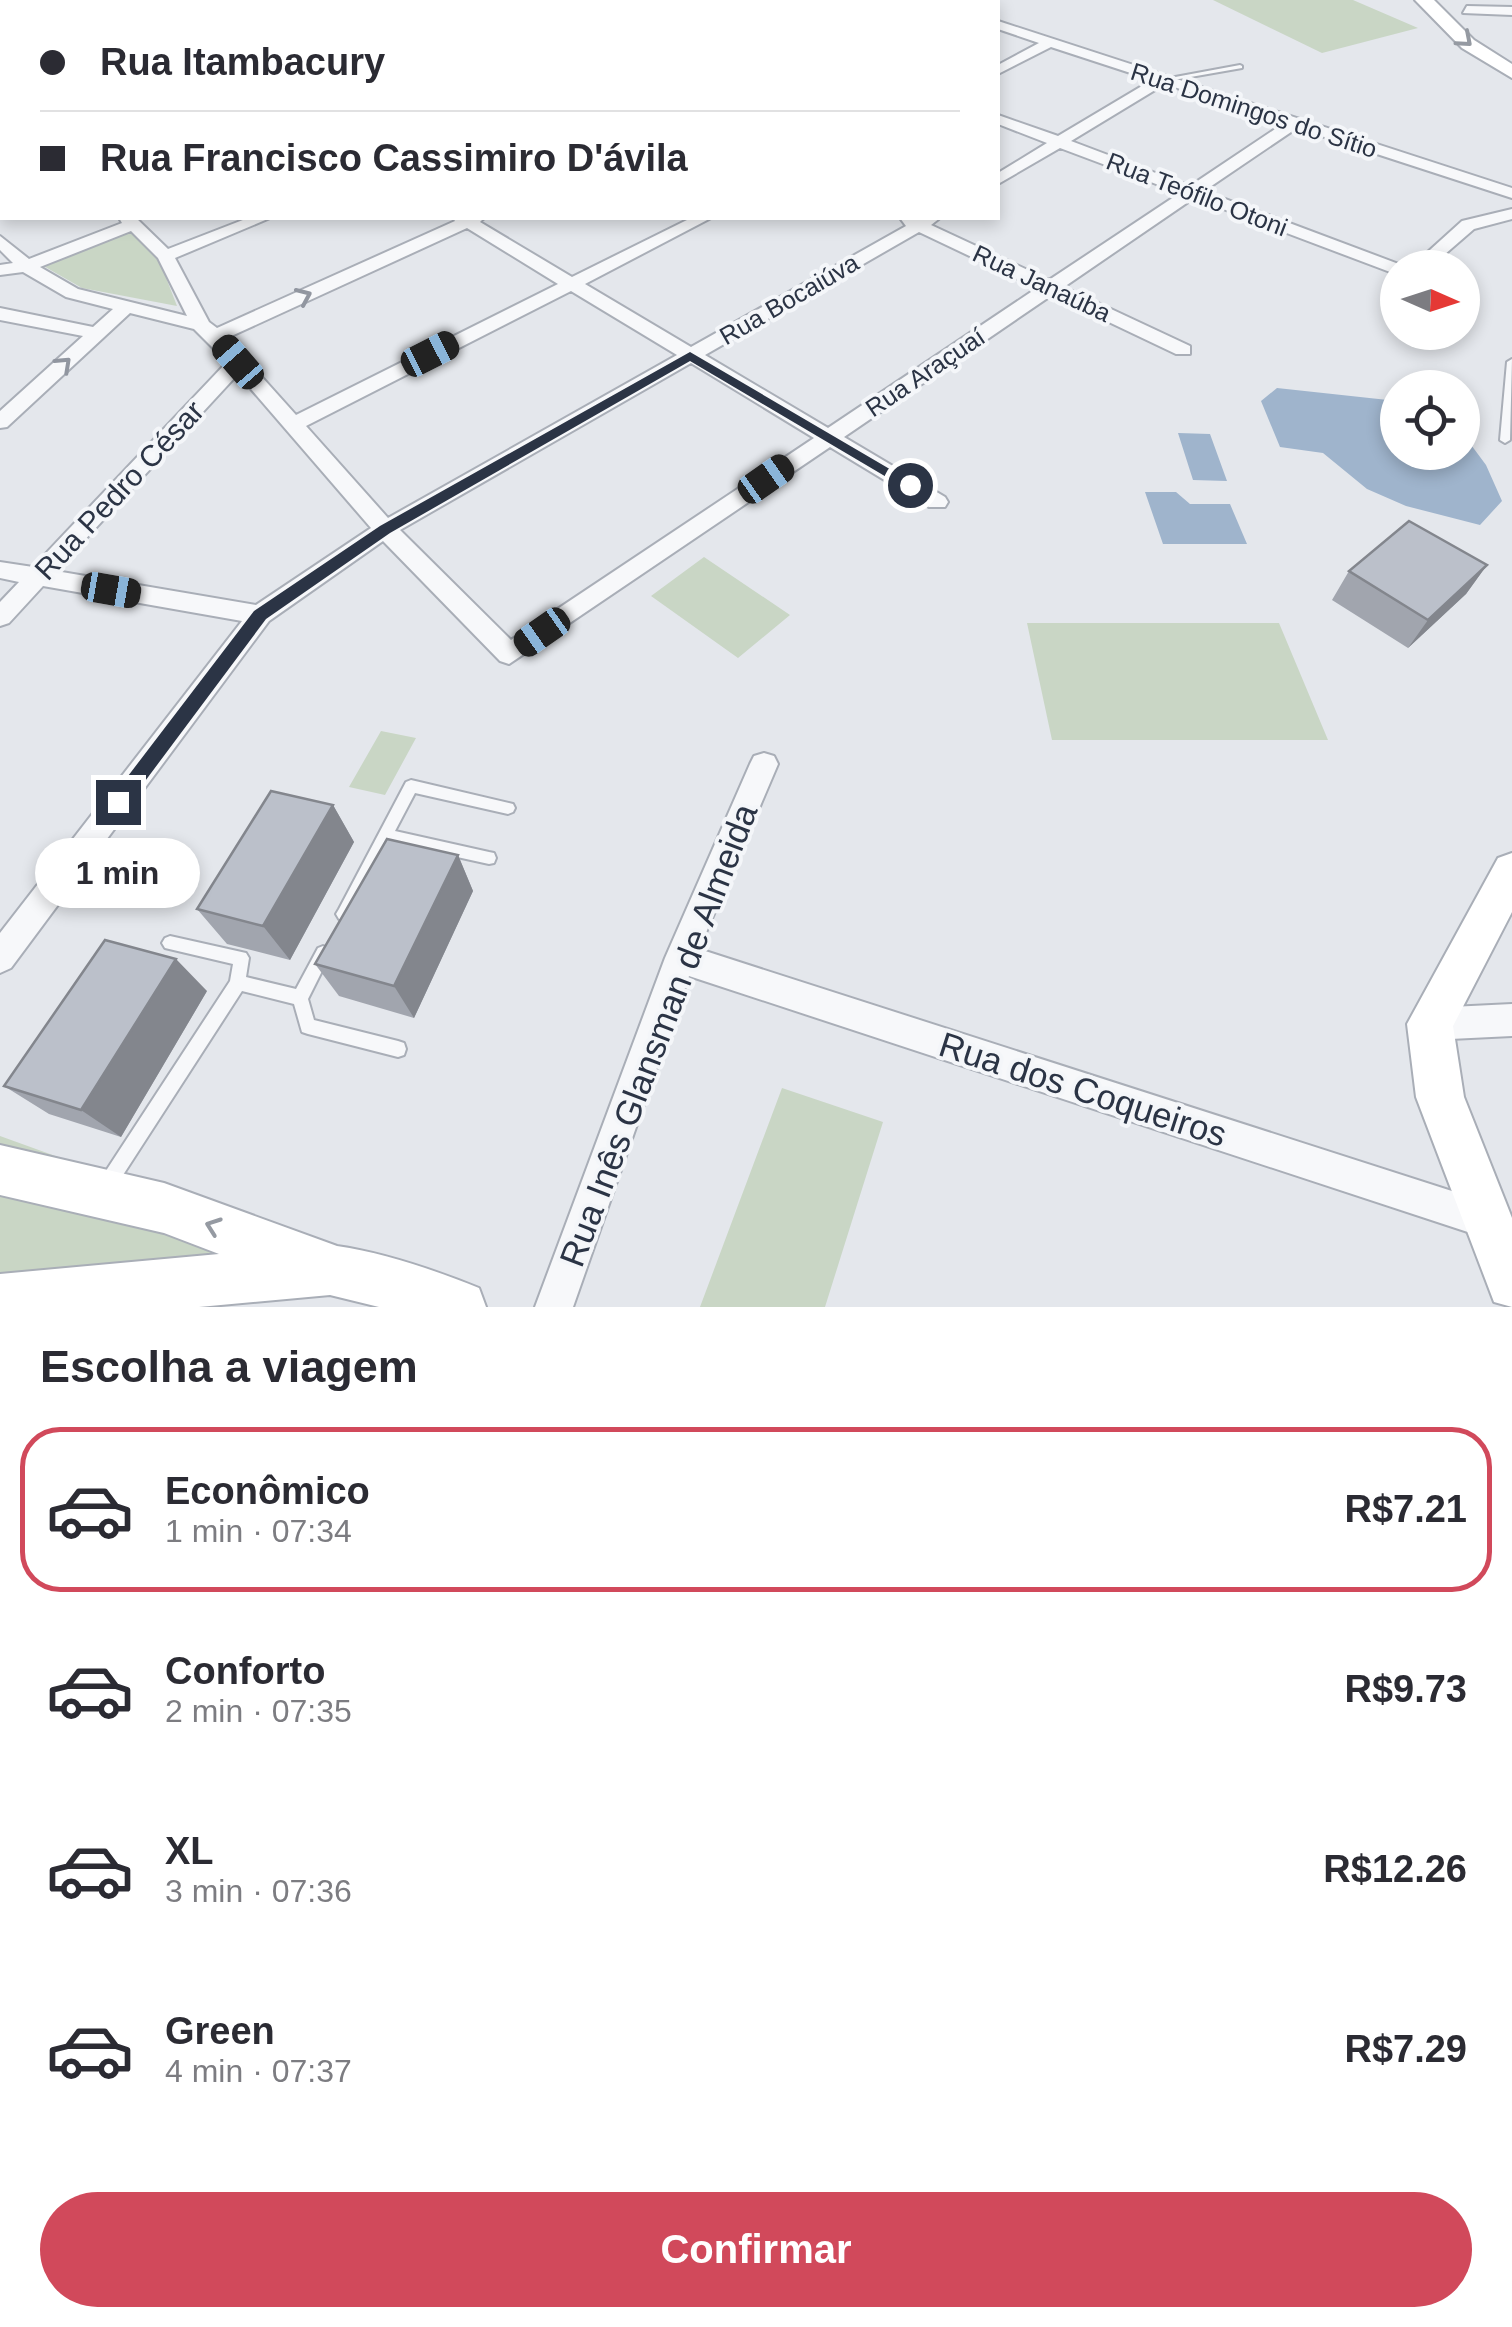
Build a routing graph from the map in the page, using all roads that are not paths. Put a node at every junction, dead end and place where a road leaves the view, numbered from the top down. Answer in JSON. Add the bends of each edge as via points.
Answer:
{"nodes":[{"id":1,"x":1424,"y":0,"type":"edge"},
{"id":2,"x":1462,"y":5,"type":"edge"},
{"id":3,"x":1512,"y":11,"type":"edge"},
{"id":4,"x":1000,"y":26,"type":"edge"},
{"id":5,"x":1494,"y":33,"type":"dead end"},
{"id":6,"x":1050,"y":42,"type":"junction"},
{"id":7,"x":1240,"y":67,"type":"dead end"},
{"id":8,"x":1000,"y":69,"type":"edge"},
{"id":9,"x":1512,"y":72,"type":"edge"},
{"id":10,"x":1162,"y":80,"type":"junction"},
{"id":11,"x":1000,"y":120,"type":"edge"},
{"id":12,"x":1293,"y":124,"type":"junction"},
{"id":13,"x":1060,"y":142,"type":"junction"},
{"id":14,"x":1000,"y":178,"type":"edge"},
{"id":15,"x":1191,"y":192,"type":"junction"},
{"id":16,"x":1512,"y":194,"type":"edge"},
{"id":17,"x":1512,"y":214,"type":"edge"},
{"id":18,"x":257,"y":220,"type":"edge"},
{"id":19,"x":466,"y":220,"type":"edge"},
{"id":20,"x":470,"y":220,"type":"edge"},
{"id":21,"x":699,"y":220,"type":"edge"},
{"id":22,"x":130,"y":221,"type":"edge"},
{"id":23,"x":926,"y":222,"type":"edge"},
{"id":24,"x":0,"y":241,"type":"edge"},
{"id":25,"x":1439,"y":250,"type":"edge"},
{"id":26,"x":164,"y":256,"type":"junction"},
{"id":27,"x":1380,"y":263,"type":"edge"},
{"id":28,"x":26,"y":266,"type":"junction"},
{"id":29,"x":0,"y":270,"type":"edge"},
{"id":30,"x":569,"y":284,"type":"junction"},
{"id":31,"x":1051,"y":288,"type":"junction"},
{"id":32,"x":127,"y":306,"type":"junction"},
{"id":33,"x":0,"y":314,"type":"edge"},
{"id":34,"x":208,"y":330,"type":"junction"},
{"id":35,"x":97,"y":333,"type":"junction"},
{"id":36,"x":1183,"y":350,"type":"dead end"},
{"id":37,"x":690,"y":356,"type":"junction"},
{"id":38,"x":238,"y":362,"type":"junction"},
{"id":39,"x":1512,"y":362,"type":"edge"},
{"id":40,"x":9,"y":405,"type":"edge"},
{"id":41,"x":0,"y":422,"type":"edge"},
{"id":42,"x":291,"y":424,"type":"junction"},
{"id":43,"x":830,"y":436,"type":"junction"},
{"id":44,"x":1505,"y":440,"type":"dead end"},
{"id":45,"x":936,"y":502,"type":"dead end"},
{"id":46,"x":385,"y":529,"type":"junction"},
{"id":47,"x":0,"y":570,"type":"edge"},
{"id":48,"x":37,"y":578,"type":"junction"},
{"id":49,"x":260,"y":615,"type":"junction"},
{"id":50,"x":0,"y":617,"type":"edge"},
{"id":51,"x":764,"y":764,"type":"dead end"},
{"id":52,"x":508,"y":808,"type":"dead end"},
{"id":53,"x":386,"y":835,"type":"junction"},
{"id":54,"x":490,"y":858,"type":"dead end"},
{"id":55,"x":1512,"y":871,"type":"edge"},
{"id":56,"x":170,"y":943,"type":"dead end"},
{"id":57,"x":0,"y":958,"type":"edge"},
{"id":58,"x":680,"y":958,"type":"junction"},
{"id":59,"x":238,"y":982,"type":"junction"},
{"id":60,"x":300,"y":998,"type":"junction"},
{"id":61,"x":1512,"y":1020,"type":"edge"},
{"id":62,"x":1430,"y":1024,"type":"junction"},
{"id":63,"x":398,"y":1049,"type":"dead end"},
{"id":64,"x":0,"y":1170,"type":"edge"},
{"id":65,"x":102,"y":1192,"type":"junction"},
{"id":66,"x":1486,"y":1220,"type":"junction"},
{"id":67,"x":353,"y":1280,"type":"junction"},
{"id":68,"x":1512,"y":1284,"type":"edge"},
{"id":69,"x":19,"y":1301,"type":"edge"},
{"id":70,"x":460,"y":1307,"type":"edge"},
{"id":71,"x":554,"y":1307,"type":"edge"}],
"edges":[{"from":1,"to":9,"type":"street","one_way":true,"via":[[1468,44]]},
{"from":2,"to":3,"type":"street"},
{"from":2,"to":5,"type":"street"},
{"from":4,"to":6,"type":"street","name":"Rua Domingos do Sítio"},
{"from":6,"to":8,"type":"street"},
{"from":6,"to":10,"type":"street","name":"Rua Domingos do Sítio"},
{"from":7,"to":10,"type":"lane"},
{"from":10,"to":12,"type":"street","name":"Rua Domingos do Sítio"},
{"from":10,"to":13,"type":"street"},
{"from":11,"to":13,"type":"street","name":"Rua Teófilo Otoni"},
{"from":12,"to":15,"type":"street","name":"Rua Araçuaí"},
{"from":12,"to":16,"type":"street","name":"Rua Domingos do Sítio"},
{"from":13,"to":14,"type":"street"},
{"from":13,"to":15,"type":"street","name":"Rua Teófilo Otoni"},
{"from":15,"to":27,"type":"street","name":"Rua Teófilo Otoni"},
{"from":15,"to":31,"type":"street","name":"Rua Araçuaí"},
{"from":17,"to":25,"type":"street","via":[[1468,226]]},
{"from":18,"to":26,"type":"street"},
{"from":34,"to":19,"type":"street","one_way":true},
{"from":20,"to":30,"type":"street"},
{"from":21,"to":30,"type":"street"},
{"from":22,"to":26,"type":"street"},
{"from":22,"to":28,"type":"street"},
{"from":23,"to":31,"type":"street","name":"Rua Janaúba"},
{"from":23,"to":37,"type":"street","name":"Rua Bocaiúva"},
{"from":24,"to":28,"type":"street"},
{"from":26,"to":34,"type":"street"},
{"from":28,"to":29,"type":"street"},
{"from":28,"to":32,"type":"street","via":[[72,293]]},
{"from":30,"to":37,"type":"street"},
{"from":30,"to":42,"type":"street"},
{"from":31,"to":36,"type":"street","name":"Rua Janaúba"},
{"from":31,"to":43,"type":"street","name":"Rua Araçuaí"},
{"from":32,"to":34,"type":"street"},
{"from":32,"to":35,"type":"street"},
{"from":33,"to":35,"type":"street"},
{"from":34,"to":38,"type":"street"},
{"from":40,"to":35,"type":"street","one_way":true},
{"from":37,"to":43,"type":"street"},
{"from":37,"to":46,"type":"street","name":"Rua Bocaiúva"},
{"from":38,"to":42,"type":"street"},
{"from":38,"to":48,"type":"street","name":"Rua Pedro César"},
{"from":39,"to":44,"type":"lane"},
{"from":40,"to":41,"type":"street"},
{"from":42,"to":46,"type":"street"},
{"from":43,"to":45,"type":"street"},
{"from":43,"to":46,"type":"street","name":"Rua Araçuaí","via":[[510,654]]},
{"from":46,"to":49,"type":"street","name":"Rua Bocaiúva"},
{"from":47,"to":48,"type":"street"},
{"from":48,"to":49,"type":"street"},
{"from":48,"to":50,"type":"street","name":"Rua Pedro César"},
{"from":49,"to":57,"type":"street","name":"Rua Bocaiúva"},
{"from":51,"to":58,"type":"street","name":"Rua Inês Glansman de Almeida"},
{"from":52,"to":53,"type":"lane","via":[[412,786]]},
{"from":53,"to":54,"type":"lane"},
{"from":53,"to":60,"type":"lane"},
{"from":55,"to":62,"type":"street"},
{"from":56,"to":59,"type":"lane","via":[[241,958]]},
{"from":58,"to":66,"type":"street","name":"Rua dos Coqueiros"},
{"from":58,"to":71,"type":"street","name":"Rua Inês Glansman de Almeida"},
{"from":59,"to":60,"type":"lane"},
{"from":59,"to":65,"type":"lane"},
{"from":60,"to":63,"type":"lane","via":[[308,1026]]},
{"from":61,"to":62,"type":"street"},
{"from":62,"to":66,"type":"street","via":[[1440,1097]]},
{"from":64,"to":65,"type":"street"},
{"from":67,"to":65,"type":"street","one_way":true,"via":[[164,1208]]},
{"from":66,"to":68,"type":"street"},
{"from":67,"to":69,"type":"street","via":[[121,1286]]},
{"from":67,"to":70,"type":"street"}]}
